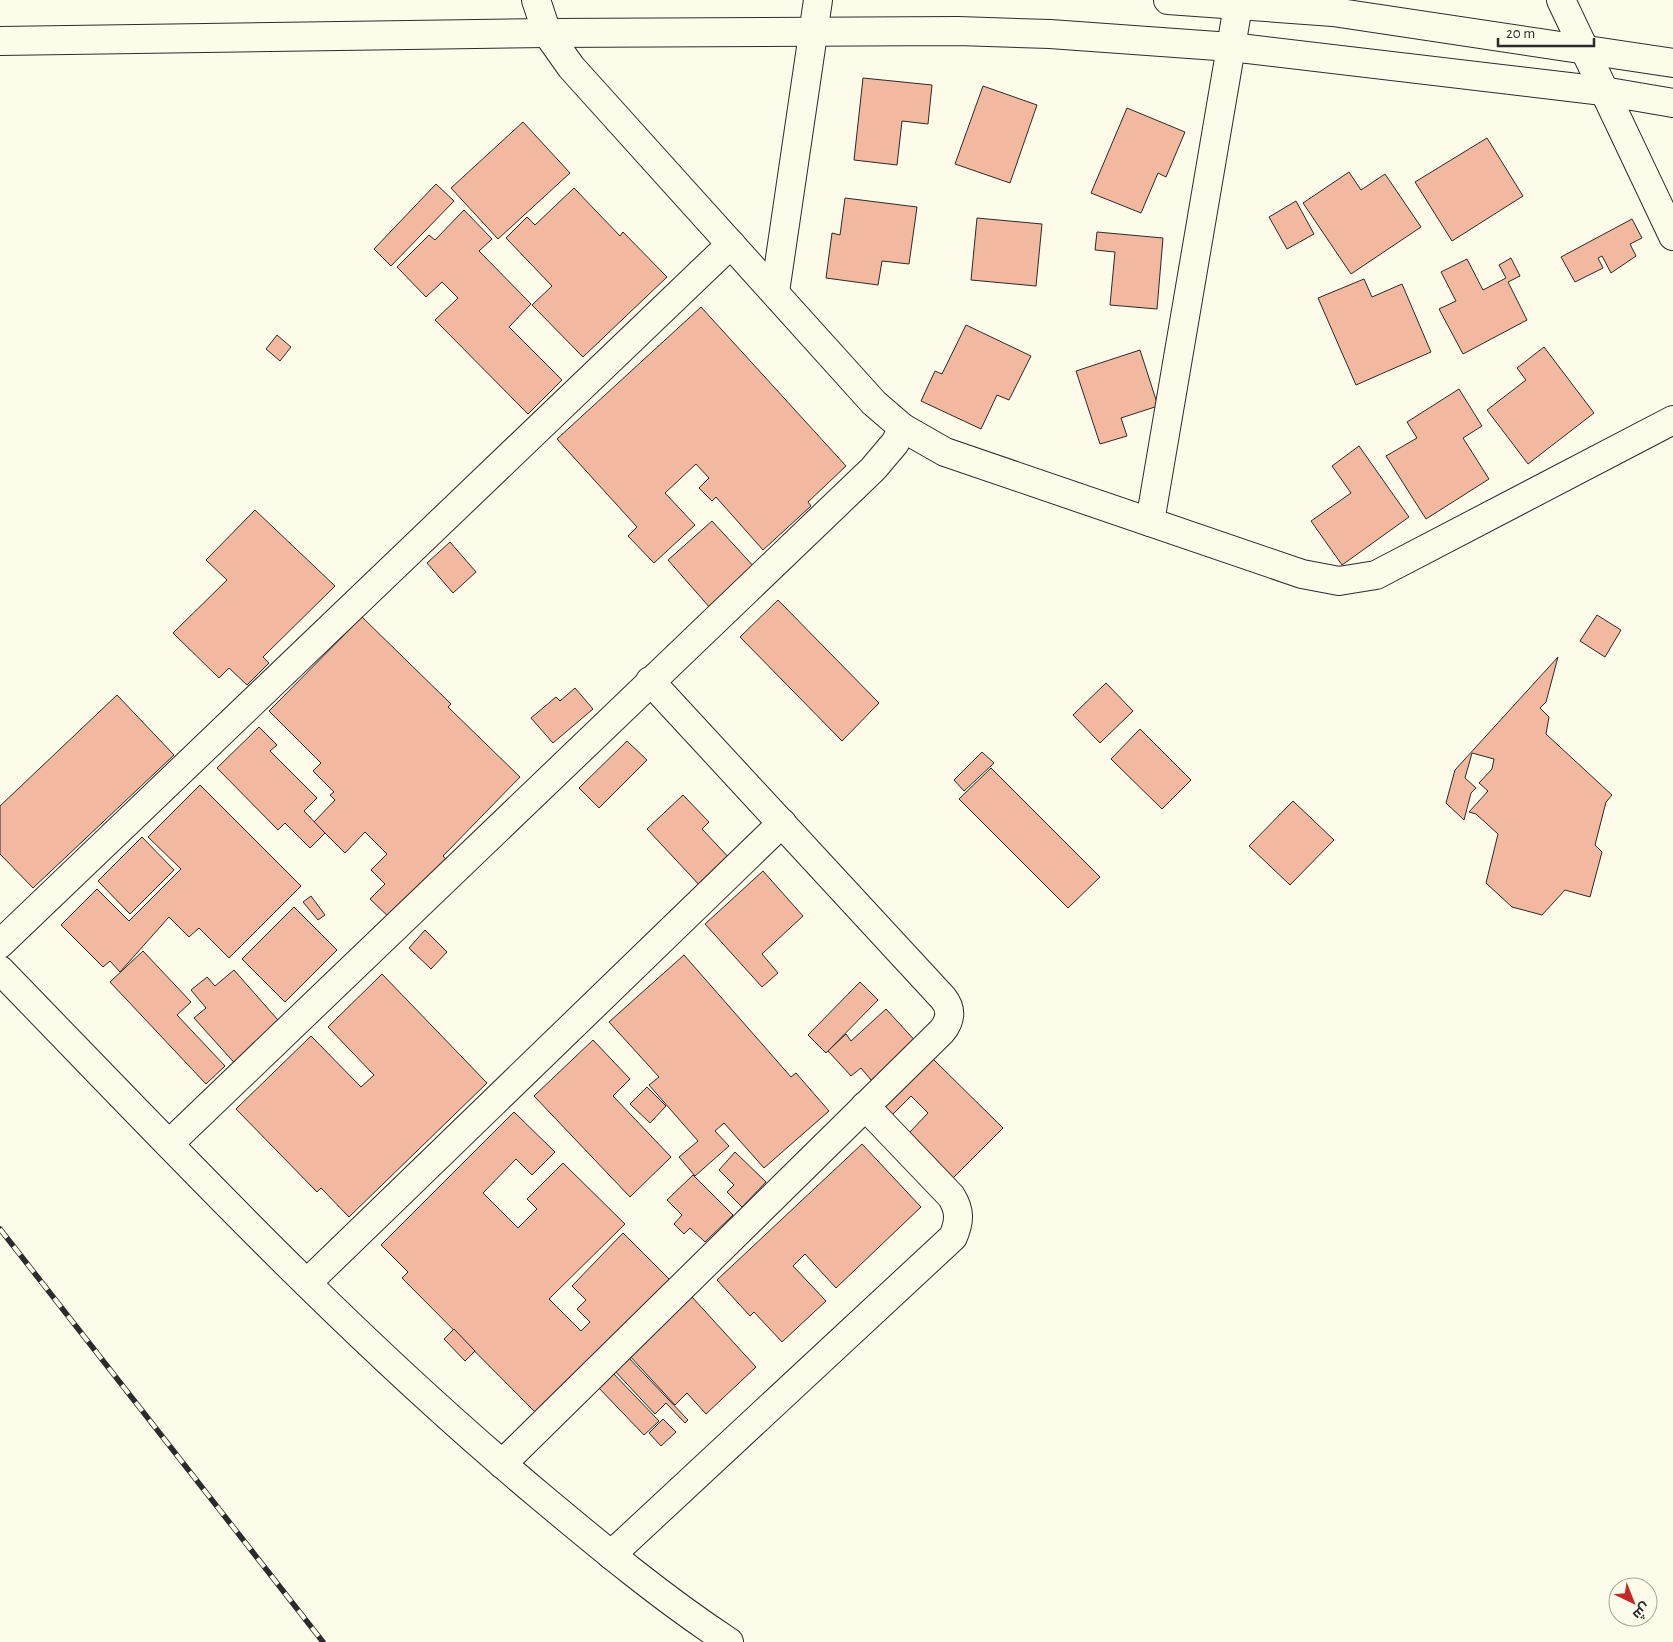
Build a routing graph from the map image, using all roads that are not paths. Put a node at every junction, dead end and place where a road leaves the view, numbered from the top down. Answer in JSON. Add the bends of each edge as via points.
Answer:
{"nodes":[{"id":1,"x":536,"y":0,"type":"edge"},
{"id":2,"x":818,"y":0,"type":"edge"},
{"id":3,"x":1168,"y":0,"type":"edge"},
{"id":4,"x":1561,"y":0,"type":"edge"},
{"id":5,"x":1239,"y":2,"type":"edge"},
{"id":6,"x":1302,"y":5,"type":"edge"},
{"id":7,"x":814,"y":32,"type":"junction"},
{"id":8,"x":547,"y":33,"type":"junction"},
{"id":9,"x":0,"y":41,"type":"edge"},
{"id":10,"x":1231,"y":47,"type":"junction"},
{"id":11,"x":1585,"y":49,"type":"junction"},
{"id":12,"x":1673,"y":62,"type":"edge"},
{"id":13,"x":1603,"y":91,"type":"junction"},
{"id":14,"x":1673,"y":104,"type":"edge"},
{"id":15,"x":1673,"y":236,"type":"edge"},
{"id":16,"x":731,"y":244,"type":"junction"},
{"id":17,"x":775,"y":292,"type":"junction"},
{"id":18,"x":1673,"y":420,"type":"edge"},
{"id":19,"x":903,"y":428,"type":"junction"},
{"id":20,"x":1150,"y":522,"type":"junction"},
{"id":21,"x":650,"y":682,"type":"junction"},
{"id":22,"x":782,"y":823,"type":"junction"},
{"id":23,"x":0,"y":944,"type":"edge"},
{"id":24,"x":0,"y":970,"type":"edge"},
{"id":25,"x":865,"y":1106,"type":"junction"},
{"id":26,"x":169,"y":1144,"type":"junction"},
{"id":27,"x":307,"y":1283,"type":"junction"},
{"id":28,"x":502,"y":1464,"type":"junction"},
{"id":29,"x":611,"y":1555,"type":"junction"},
{"id":30,"x":729,"y":1642,"type":"edge"}],
"edges":[{"from":1,"to":8,"type":"street"},
{"from":2,"to":7,"type":"street"},
{"from":3,"to":5,"type":"street"},
{"from":4,"to":11,"type":"street"},
{"from":5,"to":6,"type":"street"},
{"from":5,"to":10,"type":"street"},
{"from":6,"to":11,"type":"street"},
{"from":7,"to":8,"type":"street"},
{"from":7,"to":10,"type":"street","via":[[967,31]]},
{"from":7,"to":17,"type":"street"},
{"from":8,"to":9,"type":"street"},
{"from":8,"to":16,"type":"street","via":[[571,67]]},
{"from":10,"to":13,"type":"street"},
{"from":10,"to":20,"type":"street"},
{"from":11,"to":12,"type":"street"},
{"from":11,"to":13,"type":"street"},
{"from":13,"to":14,"type":"street"},
{"from":13,"to":15,"type":"street"},
{"from":16,"to":17,"type":"street"},
{"from":16,"to":23,"type":"street"},
{"from":17,"to":19,"type":"street","via":[[874,403]]},
{"from":18,"to":20,"type":"street","via":[[1385,571],[1358,580],[1320,579]]},
{"from":19,"to":20,"type":"street","via":[[944,452]]},
{"from":19,"to":21,"type":"street","via":[[873,469]]},
{"from":21,"to":22,"type":"street"},
{"from":21,"to":26,"type":"street"},
{"from":22,"to":25,"type":"street","via":[[948,1004],[950,1018],[947,1025]]},
{"from":22,"to":27,"type":"street"},
{"from":24,"to":26,"type":"street"},
{"from":25,"to":28,"type":"street"},
{"from":25,"to":29,"type":"street","via":[[952,1196],[959,1216],[953,1237]]},
{"from":26,"to":27,"type":"street"},
{"from":27,"to":28,"type":"street"},
{"from":28,"to":29,"type":"street"},
{"from":29,"to":30,"type":"street"}]}
